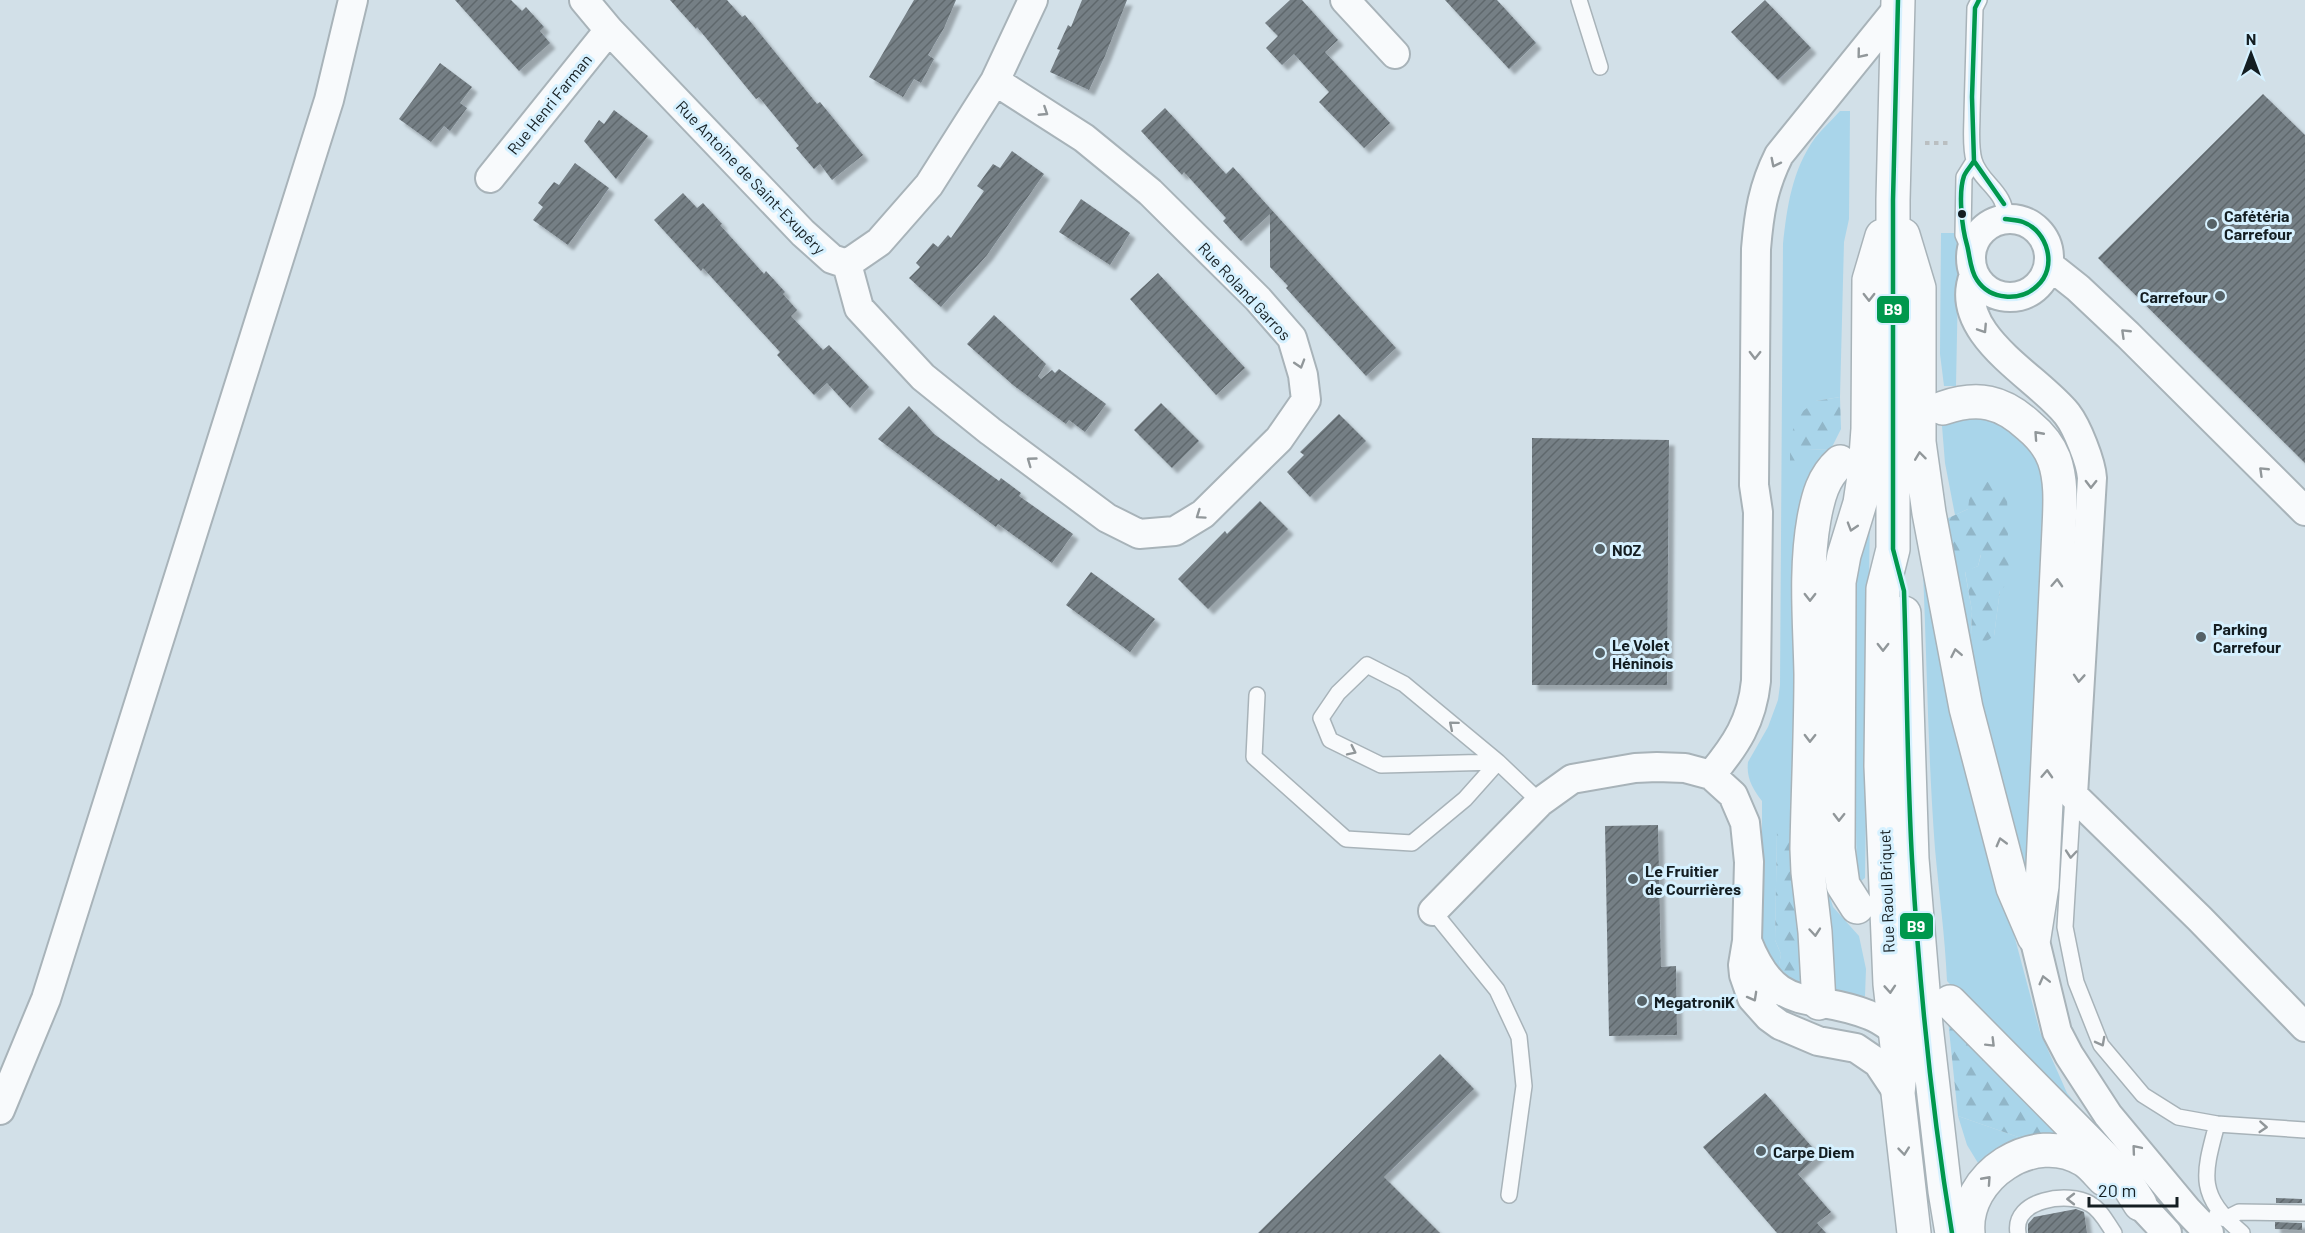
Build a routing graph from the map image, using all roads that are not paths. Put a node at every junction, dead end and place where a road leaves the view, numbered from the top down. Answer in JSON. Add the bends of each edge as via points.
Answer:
{"nodes":[{"id":1,"x":353,"y":0,"type":"edge"},
{"id":2,"x":584,"y":0,"type":"edge"},
{"id":3,"x":1033,"y":0,"type":"edge"},
{"id":4,"x":1345,"y":0,"type":"edge"},
{"id":5,"x":1579,"y":0,"type":"edge"},
{"id":6,"x":1979,"y":0,"type":"edge"},
{"id":7,"x":1898,"y":4,"type":"edge"},
{"id":8,"x":609,"y":30,"type":"junction"},
{"id":9,"x":1395,"y":54,"type":"dead end"},
{"id":10,"x":1600,"y":67,"type":"dead end"},
{"id":11,"x":995,"y":81,"type":"junction"},
{"id":12,"x":1974,"y":161,"type":"junction"},
{"id":13,"x":490,"y":178,"type":"dead end"},
{"id":14,"x":1893,"y":200,"type":"junction"},
{"id":15,"x":2005,"y":219,"type":"junction"},
{"id":16,"x":847,"y":264,"type":"junction"},
{"id":17,"x":1972,"y":264,"type":"junction"},
{"id":18,"x":2049,"y":265,"type":"junction"},
{"id":19,"x":1943,"y":408,"type":"dead end"},
{"id":20,"x":1840,"y":462,"type":"dead end"},
{"id":21,"x":2305,"y":511,"type":"edge"},
{"id":22,"x":1893,"y":549,"type":"junction"},
{"id":23,"x":1257,"y":695,"type":"dead end"},
{"id":24,"x":1498,"y":762,"type":"junction"},
{"id":25,"x":1711,"y":776,"type":"junction"},
{"id":26,"x":2073,"y":795,"type":"junction"},
{"id":27,"x":1540,"y":802,"type":"junction"},
{"id":28,"x":1857,"y":908,"type":"dead end"},
{"id":29,"x":1433,"y":911,"type":"joint"},
{"id":30,"x":2034,"y":937,"type":"junction"},
{"id":31,"x":1747,"y":941,"type":"junction"},
{"id":32,"x":1950,"y":1002,"type":"dead end"},
{"id":33,"x":1819,"y":1004,"type":"junction"},
{"id":34,"x":1926,"y":1026,"type":"junction"},
{"id":35,"x":2305,"y":1027,"type":"edge"},
{"id":36,"x":1893,"y":1029,"type":"junction"},
{"id":37,"x":1818,"y":1041,"type":"junction"},
{"id":38,"x":1856,"y":1048,"type":"junction"},
{"id":39,"x":1898,"y":1093,"type":"junction"},
{"id":40,"x":0,"y":1110,"type":"edge"},
{"id":41,"x":2217,"y":1124,"type":"junction"},
{"id":42,"x":2305,"y":1130,"type":"edge"},
{"id":43,"x":1509,"y":1195,"type":"dead end"},
{"id":44,"x":2140,"y":1204,"type":"junction"},
{"id":45,"x":2305,"y":1214,"type":"edge"},
{"id":46,"x":2217,"y":1226,"type":"edge"},
{"id":47,"x":1914,"y":1233,"type":"edge"},
{"id":48,"x":1952,"y":1233,"type":"edge"},
{"id":49,"x":1968,"y":1233,"type":"edge"},
{"id":50,"x":2018,"y":1233,"type":"edge"},
{"id":51,"x":2114,"y":1233,"type":"edge"},
{"id":52,"x":2167,"y":1233,"type":"edge"},
{"id":53,"x":2242,"y":1233,"type":"edge"}],
"edges":[{"from":1,"to":40,"type":"street","via":[[329,100],[46,999]]},
{"from":2,"to":8,"type":"street","name":"Rue Antoine de Saint-Exupéry"},
{"from":3,"to":11,"type":"street"},
{"from":4,"to":9,"type":"street"},
{"from":5,"to":10,"type":"lane"},
{"from":6,"to":12,"type":"lane","via":[[1975,8]]},
{"from":7,"to":14,"type":"street","name":"Rue Raoul Briquet"},
{"from":7,"to":25,"type":"street","one_way":true,"via":[[1779,155],[1767,178],[1756,249],[1754,485],[1758,512],[1754,703],[1742,732]]},
{"from":8,"to":13,"type":"street","name":"Rue Henri Farman"},
{"from":8,"to":16,"type":"street","name":"Rue Antoine de Saint-Exupéry","via":[[803,233],[832,259]]},
{"from":11,"to":16,"type":"street","via":[[929,186],[879,242]]},
{"from":11,"to":16,"type":"street","name":"Rue Roland Garros","one_way":true,"via":[[1084,138],[1149,192],[1292,338],[1306,400],[1279,439],[1203,514],[1175,531],[1139,534],[1107,518],[923,377],[859,308]]},
{"from":12,"to":15,"type":"lane","via":[[2003,200]]},
{"from":12,"to":17,"type":"lane","via":[[1964,177],[1963,235]]},
{"from":14,"to":22,"type":"street","name":"Rue Raoul Briquet"},
{"from":14,"to":28,"type":"street","one_way":true,"via":[[1869,280],[1865,470],[1839,582],[1838,849],[1843,885]]},
{"from":30,"to":14,"type":"street","one_way":true,"via":[[2013,888],[1989,799],[1947,610],[1919,442],[1919,288]]},
{"from":15,"to":17,"type":"street","via":[[1979,232]]},
{"from":15,"to":18,"type":"street","via":[[2024,221],[2040,232],[2048,248]]},
{"from":17,"to":18,"type":"street","via":[[1989,291],[2011,297],[2032,290]]},
{"from":17,"to":26,"type":"street","one_way":true,"via":[[1969,295],[1981,328],[2068,416],[2091,465]]},
{"from":21,"to":18,"type":"street","one_way":true,"via":[[2128,335]]},
{"from":30,"to":19,"type":"street","one_way":true,"via":[[2042,886],[2059,477],[2048,446],[2006,408],[1983,402]]},
{"from":20,"to":33,"type":"street","one_way":true,"via":[[1822,488],[1814,518],[1810,569],[1807,849]]},
{"from":22,"to":34,"type":"street","name":"Rue Raoul Briquet","via":[[1904,591],[1912,859]]},
{"from":22,"to":36,"type":"street","name":"Rue Raoul Briquet","one_way":true,"via":[[1883,589],[1881,766]]},
{"from":23,"to":24,"type":"lane","via":[[1254,757],[1346,839],[1412,843],[1465,799]]},
{"from":24,"to":24,"type":"lane","one_way":true,"via":[[1404,684],[1367,665],[1338,693],[1321,718],[1330,740],[1381,765]]},
{"from":24,"to":27,"type":"lane"},
{"from":25,"to":27,"type":"street","via":[[1685,768],[1635,768],[1572,779]]},
{"from":25,"to":31,"type":"street","via":[[1733,795],[1745,824],[1749,861]]},
{"from":26,"to":35,"type":"street"},
{"from":26,"to":41,"type":"lane","one_way":true,"via":[[2065,927],[2076,982],[2101,1046],[2143,1095],[2178,1117]]},
{"from":27,"to":29,"type":"street"},
{"from":29,"to":43,"type":"lane","via":[[1497,990],[1519,1036],[1524,1086]]},
{"from":46,"to":30,"type":"street","one_way":true,"via":[[2187,1210],[2085,1084],[2057,1032]]},
{"from":31,"to":33,"type":"street","via":[[1753,957],[1772,983],[1798,999]]},
{"from":31,"to":37,"type":"street","one_way":true,"via":[[1743,965],[1752,999],[1780,1025]]},
{"from":32,"to":44,"type":"street","one_way":true,"via":[[2123,1177]]},
{"from":33,"to":36,"type":"street","via":[[1870,1015]]},
{"from":33,"to":37,"type":"street"},
{"from":34,"to":36,"type":"street"},
{"from":34,"to":48,"type":"street","name":"Rue Raoul Briquet"},
{"from":36,"to":38,"type":"street"},
{"from":36,"to":39,"type":"street","name":"Rue Raoul Briquet","via":[[1900,1073]]},
{"from":37,"to":38,"type":"street"},
{"from":38,"to":39,"type":"street","via":[[1878,1063]]},
{"from":39,"to":47,"type":"street","name":"Rue Raoul Briquet","one_way":true},
{"from":41,"to":42,"type":"lane","one_way":true},
{"from":41,"to":46,"type":"lane","via":[[2208,1160],[2207,1191]]},
{"from":49,"to":44,"type":"street","one_way":true,"via":[[1971,1203],[1978,1190],[2007,1161],[2024,1154],[2057,1151],[2085,1160],[2114,1188]]},
{"from":44,"to":52,"type":"street"},
{"from":45,"to":46,"type":"lane","via":[[2239,1212]]},
{"from":46,"to":53,"type":"lane"},
{"from":51,"to":50,"type":"lane","one_way":true,"via":[[2092,1205],[2072,1198],[2028,1206],[2020,1217]]}]}
